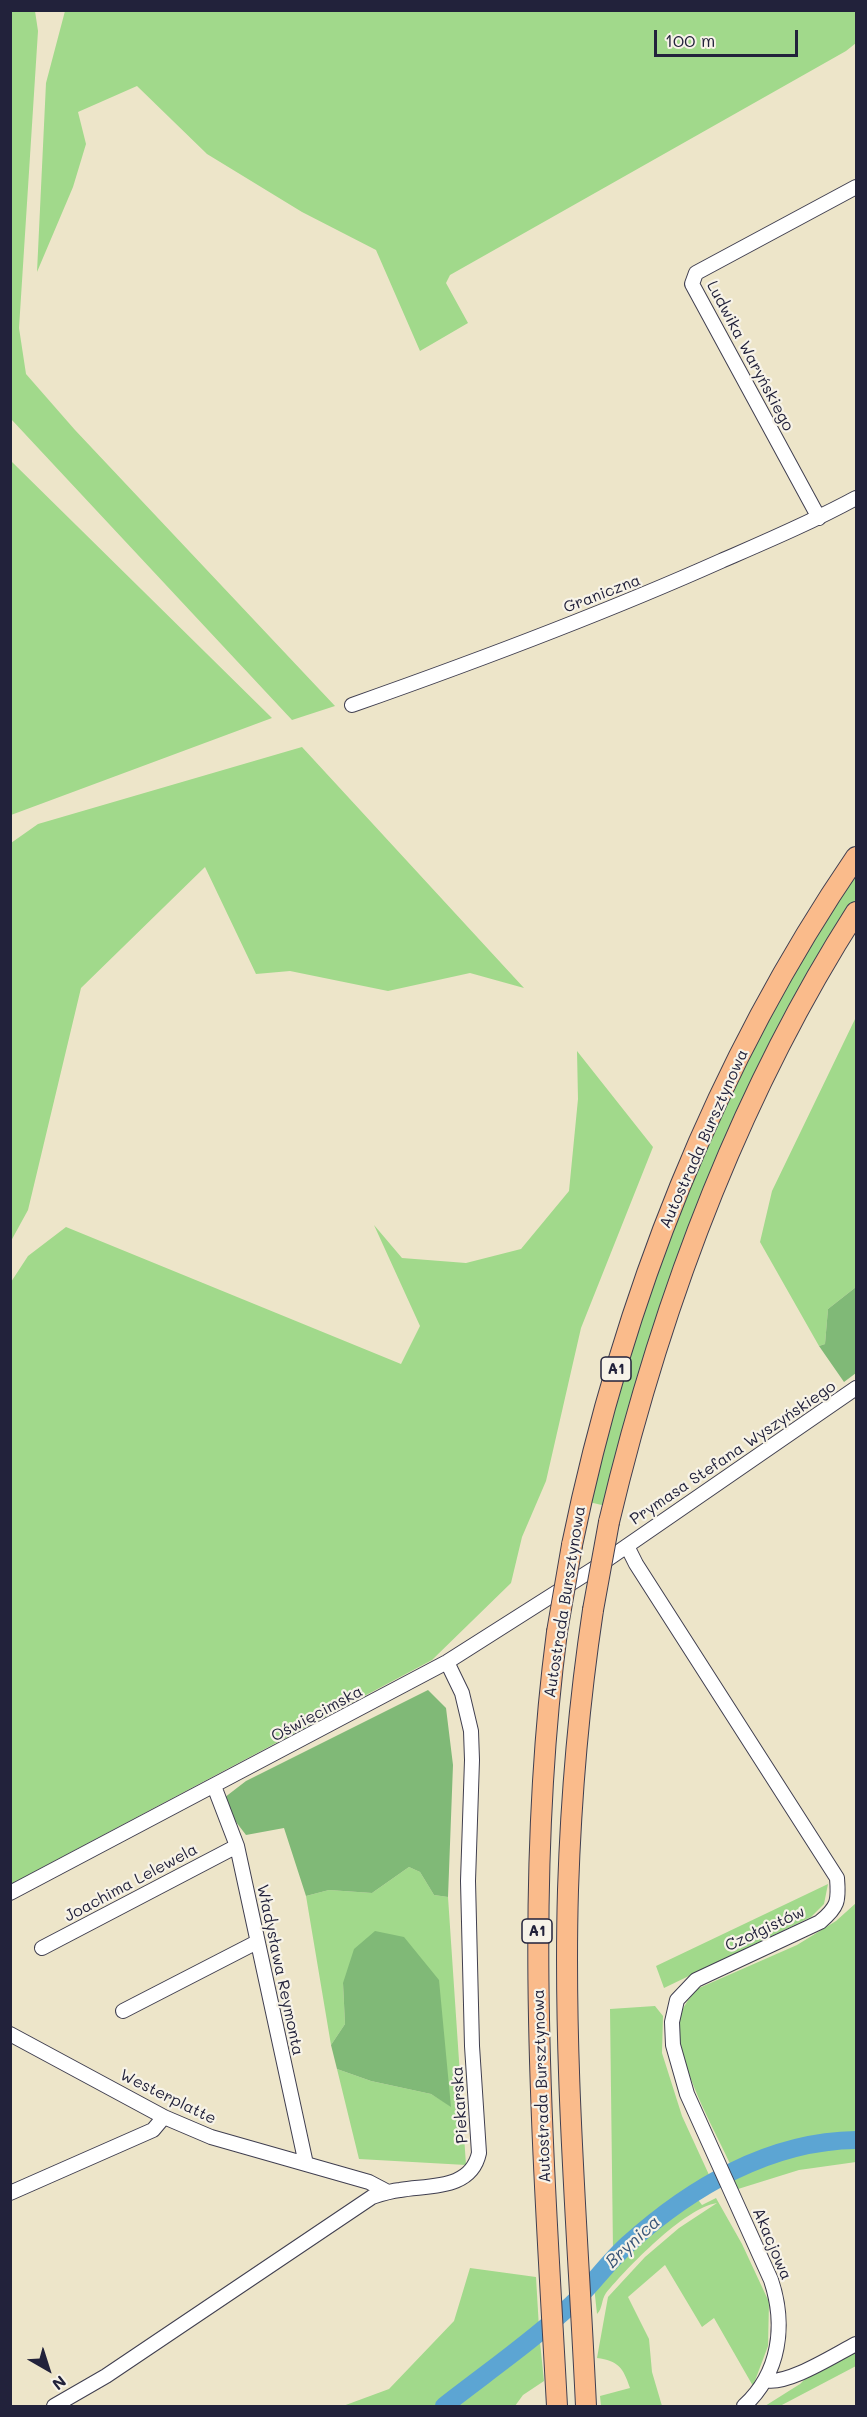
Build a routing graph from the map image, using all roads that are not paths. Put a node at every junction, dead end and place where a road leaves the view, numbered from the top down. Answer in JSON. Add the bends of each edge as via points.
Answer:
{"nodes":[{"id":1,"x":856,"y":187,"type":"edge"},
{"id":2,"x":856,"y":498,"type":"edge"},
{"id":3,"x":819,"y":518,"type":"junction"},
{"id":4,"x":352,"y":705,"type":"dead end"},
{"id":5,"x":856,"y":857,"type":"edge"},
{"id":6,"x":856,"y":912,"type":"edge"},
{"id":7,"x":856,"y":1388,"type":"edge"},
{"id":8,"x":627,"y":1546,"type":"junction"},
{"id":9,"x":447,"y":1662,"type":"junction"},
{"id":10,"x":214,"y":1786,"type":"junction"},
{"id":11,"x":237,"y":1846,"type":"junction"},
{"id":12,"x":10,"y":1893,"type":"edge"},
{"id":13,"x":257,"y":1942,"type":"junction"},
{"id":14,"x":42,"y":1948,"type":"dead end"},
{"id":15,"x":123,"y":2011,"type":"dead end"},
{"id":16,"x":10,"y":2034,"type":"edge"},
{"id":17,"x":164,"y":2117,"type":"junction"},
{"id":18,"x":306,"y":2164,"type":"junction"},
{"id":19,"x":388,"y":2192,"type":"junction"},
{"id":20,"x":10,"y":2193,"type":"edge"},
{"id":21,"x":731,"y":2193,"type":"joint"},
{"id":22,"x":856,"y":2344,"type":"edge"},
{"id":23,"x":765,"y":2380,"type":"junction"},
{"id":24,"x":54,"y":2406,"type":"edge"},
{"id":25,"x":558,"y":2406,"type":"edge"},
{"id":26,"x":586,"y":2406,"type":"edge"},
{"id":27,"x":744,"y":2406,"type":"edge"}],
"edges":[{"from":1,"to":3,"type":"street","name":"Ludwika Waryńskiego","via":[[696,273],[692,284]]},
{"from":2,"to":3,"type":"street","name":"Graniczna"},
{"from":3,"to":4,"type":"street","name":"Graniczna","via":[[656,590]]},
{"from":5,"to":25,"type":"highway","name":"Autostrada Bursztynowa","number":"A1","bridge":true,"via":[[780,983],[712,1115],[676,1197],[607,1398],[572,1545],[545,1731],[538,1860],[538,1997]]},
{"from":6,"to":26,"type":"highway","name":"Autostrada Bursztynowa","number":"A1","bridge":true,"via":[[804,1001],[742,1125],[700,1221],[655,1347],[636,1414],[592,1610],[578,1718],[568,1890],[568,2008]]},
{"from":7,"to":8,"type":"street","name":"Prymasa Stefana Wyszyńskiego"},
{"from":8,"to":9,"type":"street","name":"Oświęcimska"},
{"from":8,"to":21,"type":"street","name":"Czołgistów","via":[[837,1878],[838,1901],[820,1922],[704,1976],[688,1986],[677,2000],[672,2022],[673,2045],[687,2094]]},
{"from":9,"to":10,"type":"street","name":"Oświęcimska"},
{"from":9,"to":19,"type":"street","name":"Piekarska","via":[[462,1693],[471,1731],[468,1881],[479,2153],[472,2170],[455,2181]]},
{"from":10,"to":11,"type":"street","name":"Władysława Reymonta"},
{"from":10,"to":12,"type":"street","name":"Oświęcimska"},
{"from":11,"to":13,"type":"street","name":"Władysława Reymonta"},
{"from":11,"to":14,"type":"street","name":"Joachima Lelewela"},
{"from":13,"to":15,"type":"street"},
{"from":13,"to":18,"type":"street","name":"Władysława Reymonta"},
{"from":16,"to":17,"type":"street","name":"Westerplatte"},
{"from":17,"to":18,"type":"street","name":"Westerplatte","via":[[211,2137]]},
{"from":17,"to":20,"type":"street","via":[[147,2133]]},
{"from":18,"to":19,"type":"street","name":"Westerplatte","via":[[369,2182]]},
{"from":19,"to":24,"type":"street","name":"Piekarska","via":[[372,2198],[106,2376]]},
{"from":21,"to":23,"type":"street","name":"Akacjowa","via":[[771,2280],[778,2310],[779,2342]]},
{"from":22,"to":23,"type":"street","via":[[791,2377]]},
{"from":23,"to":27,"type":"street","name":"Akacjowa"}]}
